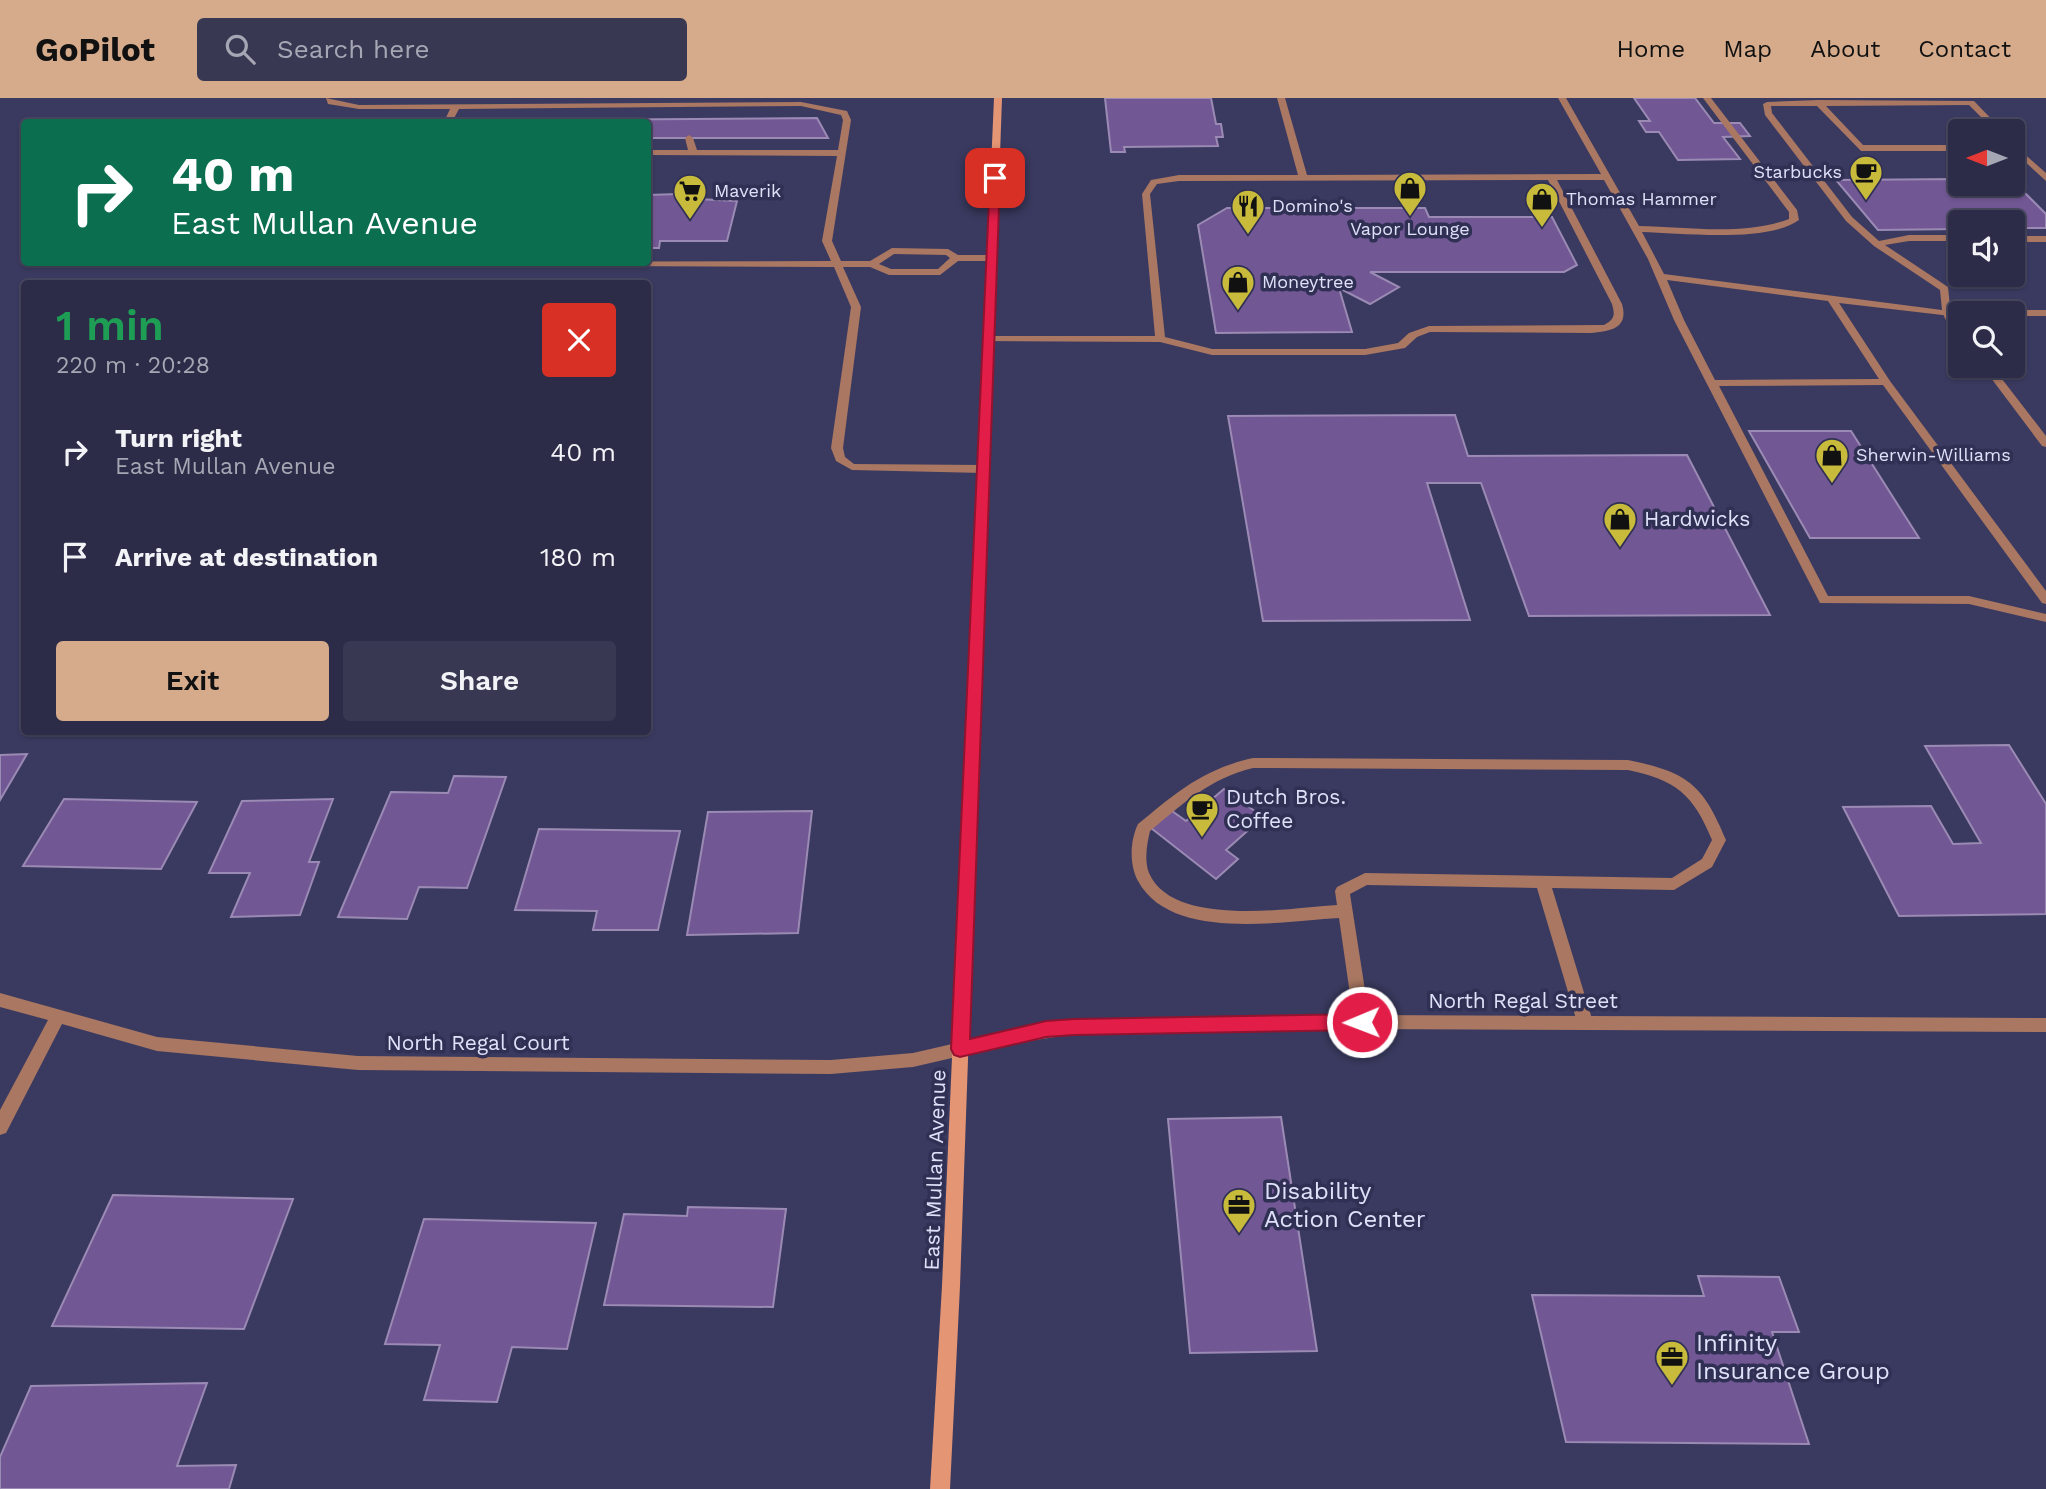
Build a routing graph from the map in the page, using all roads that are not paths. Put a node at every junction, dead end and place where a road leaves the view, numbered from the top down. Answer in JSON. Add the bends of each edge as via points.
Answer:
{"nodes":[{"id":1,"x":330,"y":98,"type":"edge"},
{"id":2,"x":998,"y":98,"type":"edge"},
{"id":3,"x":1281,"y":98,"type":"edge"},
{"id":4,"x":1562,"y":98,"type":"edge"},
{"id":5,"x":1707,"y":98,"type":"edge"},
{"id":6,"x":1818,"y":102,"type":"junction"},
{"id":7,"x":770,"y":105,"type":"junction"},
{"id":8,"x":456,"y":106,"type":"junction"},
{"id":9,"x":772,"y":118,"type":"dead end"},
{"id":10,"x":450,"y":119,"type":"edge"},
{"id":11,"x":1987,"y":119,"type":"edge"},
{"id":12,"x":689,"y":138,"type":"dead end"},
{"id":13,"x":1948,"y":148,"type":"edge"},
{"id":14,"x":651,"y":152,"type":"edge"},
{"id":15,"x":693,"y":152,"type":"junction"},
{"id":16,"x":842,"y":153,"type":"junction"},
{"id":17,"x":2025,"y":158,"type":"edge"},
{"id":18,"x":1551,"y":177,"type":"junction"},
{"id":19,"x":1607,"y":177,"type":"junction"},
{"id":20,"x":1303,"y":178,"type":"junction"},
{"id":21,"x":2046,"y":178,"type":"edge"},
{"id":22,"x":1636,"y":229,"type":"junction"},
{"id":23,"x":1948,"y":238,"type":"edge"},
{"id":24,"x":2025,"y":239,"type":"edge"},
{"id":25,"x":2046,"y":239,"type":"edge"},
{"id":26,"x":1877,"y":244,"type":"junction"},
{"id":27,"x":956,"y":258,"type":"junction"},
{"id":28,"x":992,"y":258,"type":"junction"},
{"id":29,"x":651,"y":264,"type":"edge"},
{"id":30,"x":872,"y":264,"type":"junction"},
{"id":31,"x":837,"y":265,"type":"junction"},
{"id":32,"x":1660,"y":276,"type":"junction"},
{"id":33,"x":1830,"y":297,"type":"junction"},
{"id":34,"x":2025,"y":313,"type":"edge"},
{"id":35,"x":2046,"y":313,"type":"edge"},
{"id":36,"x":1947,"y":314,"type":"joint"},
{"id":37,"x":989,"y":339,"type":"junction"},
{"id":38,"x":1160,"y":339,"type":"junction"},
{"id":39,"x":1996,"y":378,"type":"edge"},
{"id":40,"x":1886,"y":382,"type":"junction"},
{"id":41,"x":1711,"y":383,"type":"junction"},
{"id":42,"x":2046,"y":444,"type":"edge"},
{"id":43,"x":984,"y":469,"type":"junction"},
{"id":44,"x":2046,"y":600,"type":"edge"},
{"id":45,"x":2046,"y":618,"type":"edge"},
{"id":46,"x":1543,"y":882,"type":"junction"},
{"id":47,"x":1345,"y":911,"type":"junction"},
{"id":48,"x":0,"y":1000,"type":"edge"},
{"id":49,"x":57,"y":1018,"type":"junction"},
{"id":50,"x":1362,"y":1022,"type":"junction"},
{"id":51,"x":1585,"y":1022,"type":"junction"},
{"id":52,"x":2046,"y":1025,"type":"edge"},
{"id":53,"x":960,"y":1049,"type":"junction"},
{"id":54,"x":0,"y":1127,"type":"edge"},
{"id":55,"x":940,"y":1489,"type":"edge"}],
"edges":[{"from":1,"to":8,"type":"street","via":[[331,102],[359,107]]},
{"from":2,"to":28,"type":"main road","name":"East Mullan Avenue"},
{"from":3,"to":20,"type":"street"},
{"from":4,"to":19,"type":"street"},
{"from":5,"to":22,"type":"street","via":[[1794,212],[1794,220],[1763,229]]},
{"from":6,"to":11,"type":"street","via":[[1971,103]]},
{"from":6,"to":13,"type":"street","via":[[1861,148]]},
{"from":6,"to":26,"type":"street","via":[[1776,102],[1765,108],[1849,219]]},
{"from":7,"to":8,"type":"street","via":[[682,109]]},
{"from":7,"to":9,"type":"street"},
{"from":7,"to":16,"type":"street","via":[[818,106],[844,113]]},
{"from":8,"to":10,"type":"street"},
{"from":12,"to":15,"type":"street"},
{"from":14,"to":15,"type":"street"},
{"from":15,"to":16,"type":"street","via":[[782,149]]},
{"from":16,"to":31,"type":"street","via":[[827,241]]},
{"from":17,"to":21,"type":"street"},
{"from":18,"to":19,"type":"street"},
{"from":18,"to":20,"type":"street"},
{"from":18,"to":38,"type":"street","via":[[1617,304],[1617,322],[1607,328],[1429,329],[1401,346],[1365,352],[1212,352]]},
{"from":19,"to":22,"type":"street"},
{"from":20,"to":38,"type":"street","via":[[1179,178],[1163,179],[1149,187]]},
{"from":22,"to":32,"type":"street"},
{"from":23,"to":26,"type":"street"},
{"from":24,"to":25,"type":"street"},
{"from":26,"to":36,"type":"street","via":[[1945,289]]},
{"from":27,"to":28,"type":"street"},
{"from":27,"to":30,"type":"street","via":[[948,252],[892,251]]},
{"from":27,"to":30,"type":"street","via":[[940,272],[889,272]]},
{"from":28,"to":37,"type":"main road","name":"East Mullan Avenue"},
{"from":29,"to":31,"type":"street"},
{"from":30,"to":31,"type":"street"},
{"from":31,"to":43,"type":"street","via":[[856,307],[837,449],[840,459],[852,467]]},
{"from":32,"to":33,"type":"street"},
{"from":32,"to":41,"type":"street"},
{"from":33,"to":36,"type":"street"},
{"from":33,"to":40,"type":"street"},
{"from":34,"to":35,"type":"street"},
{"from":37,"to":38,"type":"street"},
{"from":37,"to":43,"type":"main road","name":"East Mullan Avenue"},
{"from":39,"to":42,"type":"street"},
{"from":40,"to":41,"type":"street"},
{"from":40,"to":44,"type":"street"},
{"from":41,"to":45,"type":"street","via":[[1824,600],[1969,600]]},
{"from":43,"to":53,"type":"main road","name":"East Mullan Avenue"},
{"from":46,"to":47,"type":"street","via":[[1366,879],[1342,891]]},
{"from":46,"to":47,"type":"street","via":[[1674,884],[1707,863],[1719,840],[1707,808],[1687,787],[1662,771],[1628,765],[1254,763],[1208,776],[1143,828],[1139,852],[1143,875],[1158,897],[1178,908],[1215,916]]},
{"from":46,"to":51,"type":"street"},
{"from":47,"to":50,"type":"street"},
{"from":48,"to":49,"type":"street","name":"North Regal Court"},
{"from":49,"to":53,"type":"street","name":"North Regal Court","via":[[157,1044],[358,1063],[831,1067],[921,1059]]},
{"from":49,"to":54,"type":"street"},
{"from":50,"to":51,"type":"street","name":"North Regal Street"},
{"from":50,"to":53,"type":"street","name":"North Regal Street","via":[[1060,1028]]},
{"from":51,"to":52,"type":"street","name":"North Regal Street"},
{"from":53,"to":55,"type":"main road","name":"East Mullan Avenue"}]}
